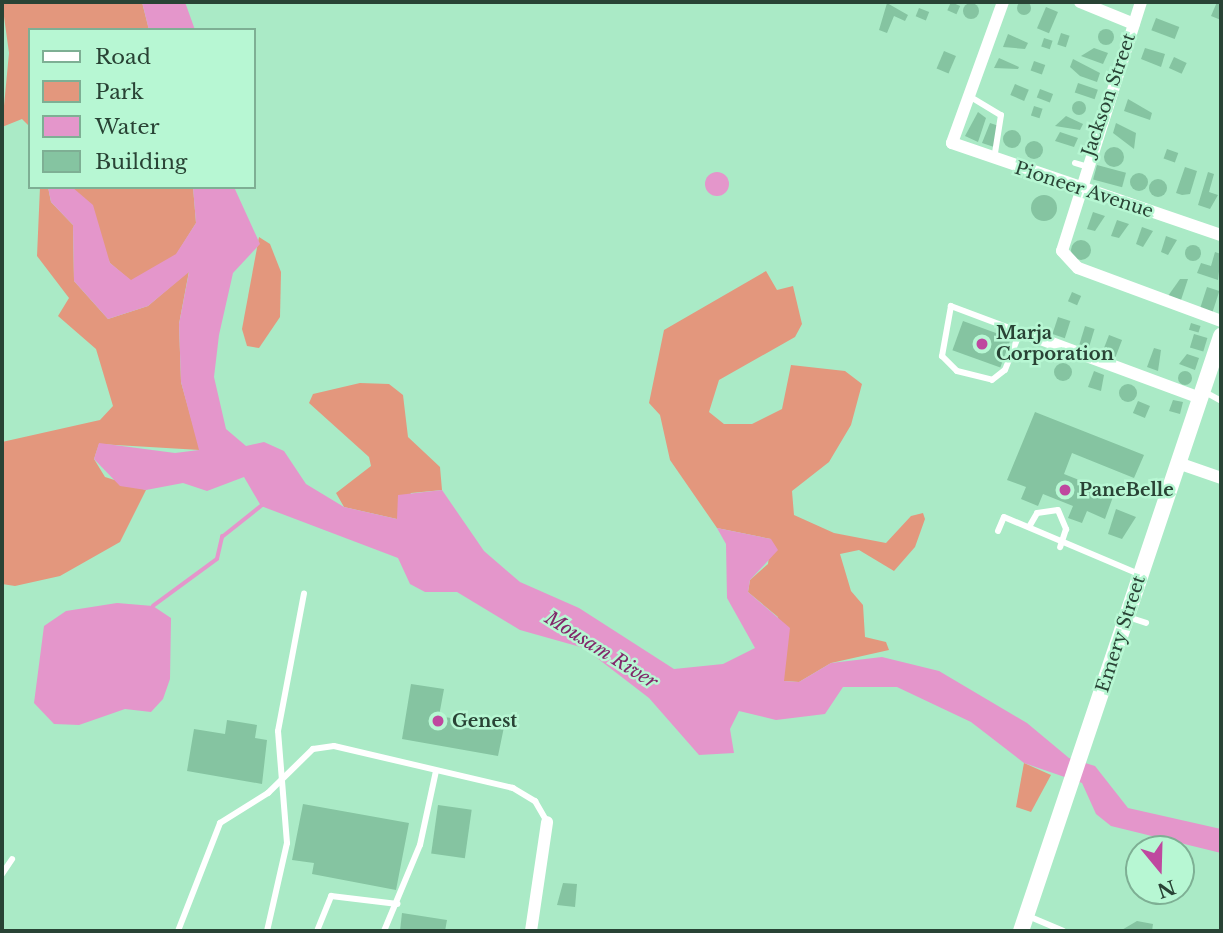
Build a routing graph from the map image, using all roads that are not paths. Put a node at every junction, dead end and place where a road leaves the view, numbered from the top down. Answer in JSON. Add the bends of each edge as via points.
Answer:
{"nodes":[{"id":1,"x":1003,"y":2,"type":"edge"},
{"id":2,"x":1080,"y":2,"type":"edge"},
{"id":3,"x":1141,"y":2,"type":"edge"},
{"id":4,"x":1134,"y":24,"type":"junction"},
{"id":5,"x":967,"y":95,"type":"junction"},
{"id":6,"x":994,"y":160,"type":"junction"},
{"id":7,"x":1078,"y":188,"type":"junction"},
{"id":8,"x":1221,"y":235,"type":"edge"},
{"id":9,"x":1221,"y":321,"type":"edge"},
{"id":10,"x":1025,"y":334,"type":"junction"},
{"id":11,"x":1221,"y":336,"type":"edge"},
{"id":12,"x":1201,"y":394,"type":"junction"},
{"id":13,"x":1221,"y":401,"type":"edge"},
{"id":14,"x":1171,"y":471,"type":"junction"},
{"id":15,"x":1221,"y":478,"type":"edge"},
{"id":16,"x":1028,"y":527,"type":"junction"},
{"id":17,"x":998,"y":531,"type":"dead end"},
{"id":18,"x":1061,"y":544,"type":"junction"},
{"id":19,"x":1141,"y":575,"type":"junction"},
{"id":20,"x":304,"y":593,"type":"dead end"},
{"id":21,"x":1127,"y":616,"type":"junction"},
{"id":22,"x":1146,"y":623,"type":"dead end"},
{"id":23,"x":436,"y":771,"type":"junction"},
{"id":24,"x":286,"y":774,"type":"junction"},
{"id":25,"x":547,"y":822,"type":"joint"},
{"id":26,"x":12,"y":859,"type":"dead end"},
{"id":27,"x":2,"y":874,"type":"edge"},
{"id":28,"x":398,"y":904,"type":"junction"},
{"id":29,"x":1024,"y":923,"type":"edge"},
{"id":30,"x":178,"y":931,"type":"edge"},
{"id":31,"x":267,"y":931,"type":"edge"},
{"id":32,"x":317,"y":931,"type":"edge"},
{"id":33,"x":384,"y":931,"type":"edge"},
{"id":34,"x":531,"y":931,"type":"edge"},
{"id":35,"x":1063,"y":931,"type":"edge"}],
"edges":[{"from":1,"to":5,"type":"street"},
{"from":2,"to":4,"type":"street"},
{"from":3,"to":4,"type":"street","name":"Jackson Street"},
{"from":4,"to":7,"type":"street","name":"Jackson Street","via":[[1080,165]]},
{"from":5,"to":6,"type":"lane","via":[[1001,115]]},
{"from":5,"to":6,"type":"street","name":"Pioneer Avenue","via":[[950,140]]},
{"from":6,"to":7,"type":"street","name":"Pioneer Avenue","via":[[1051,174]]},
{"from":7,"to":8,"type":"street","name":"Pioneer Avenue"},
{"from":7,"to":9,"type":"street","name":"Jackson Street","via":[[1061,243],[1069,263]]},
{"from":10,"to":10,"type":"lane","via":[[951,306],[940,349],[950,367],[992,380],[1005,370]]},
{"from":10,"to":12,"type":"street"},
{"from":11,"to":12,"type":"street","name":"Emery Street"},
{"from":12,"to":13,"type":"lane"},
{"from":12,"to":14,"type":"street","name":"Emery Street"},
{"from":14,"to":15,"type":"street"},
{"from":14,"to":19,"type":"street","name":"Emery Street","via":[[1142,551]]},
{"from":16,"to":17,"type":"lane","via":[[1004,517]]},
{"from":16,"to":18,"type":"lane"},
{"from":16,"to":18,"type":"lane","via":[[1037,513],[1058,510],[1065,522]]},
{"from":18,"to":19,"type":"lane"},
{"from":19,"to":21,"type":"street","name":"Emery Street"},
{"from":20,"to":24,"type":"lane","via":[[278,731]]},
{"from":21,"to":22,"type":"lane"},
{"from":21,"to":29,"type":"street","name":"Emery Street"},
{"from":23,"to":24,"type":"lane","via":[[334,746],[313,749]]},
{"from":23,"to":25,"type":"lane","via":[[513,788],[535,801]]},
{"from":23,"to":28,"type":"lane"},
{"from":24,"to":30,"type":"lane","via":[[220,823]]},
{"from":24,"to":31,"type":"lane","via":[[287,843]]},
{"from":25,"to":34,"type":"street"},
{"from":26,"to":27,"type":"lane"},
{"from":28,"to":32,"type":"lane","via":[[331,896]]},
{"from":28,"to":33,"type":"lane"},
{"from":29,"to":35,"type":"lane"}]}
